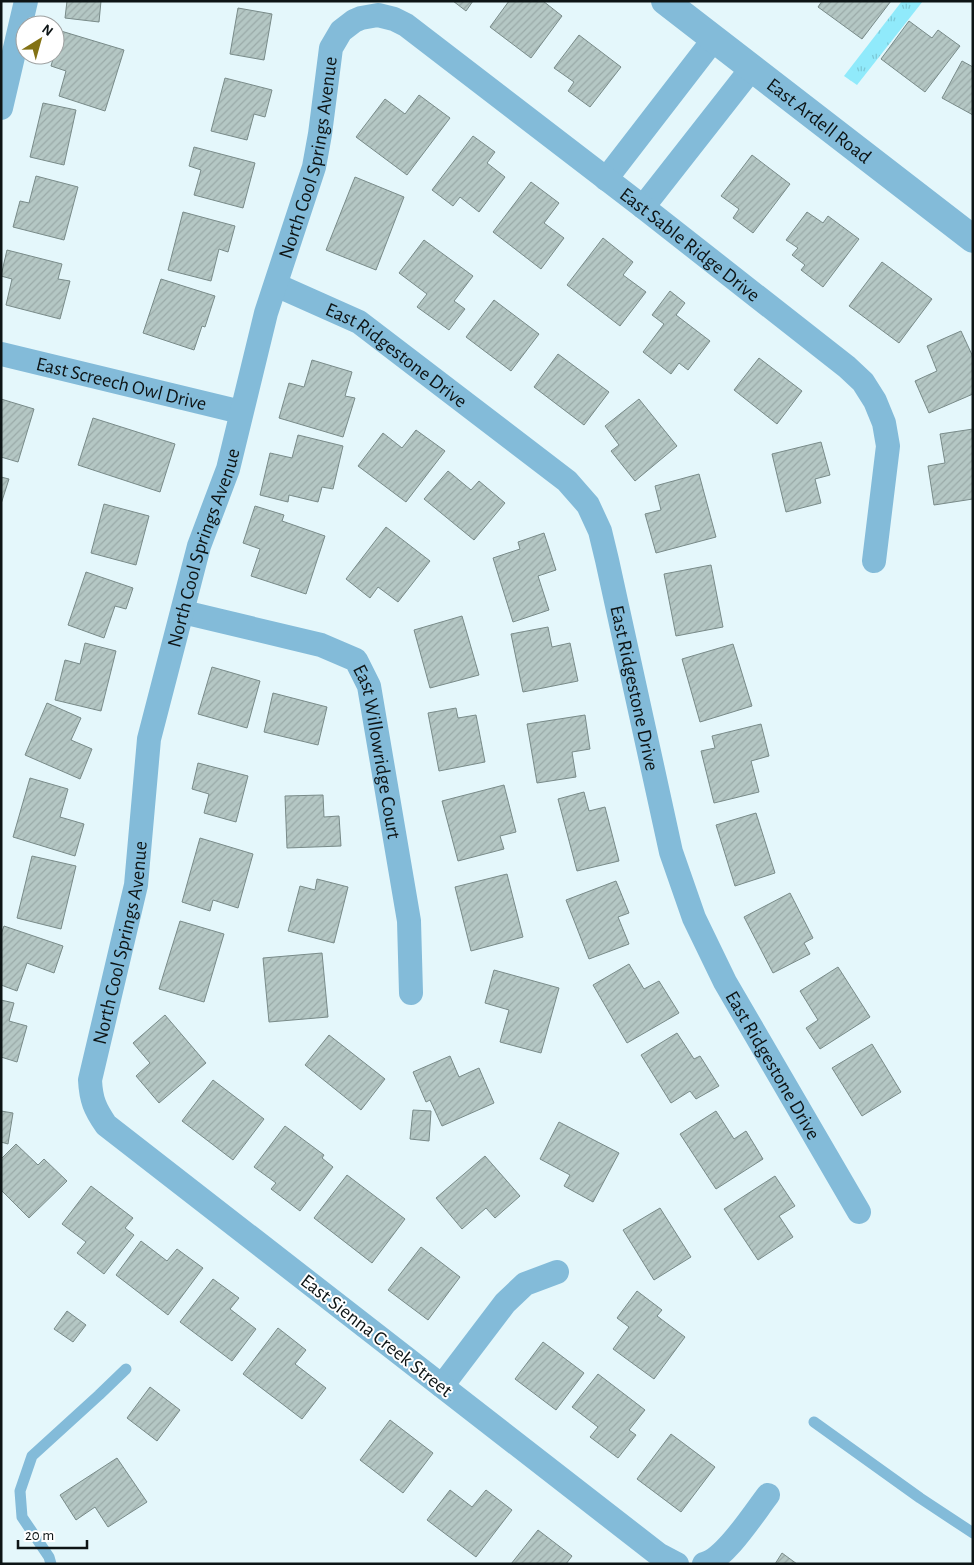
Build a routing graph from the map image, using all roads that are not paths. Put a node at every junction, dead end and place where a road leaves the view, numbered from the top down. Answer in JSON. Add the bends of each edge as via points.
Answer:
{"nodes":[{"id":1,"x":26,"y":1,"type":"edge"},
{"id":2,"x":665,"y":1,"type":"edge"},
{"id":3,"x":361,"y":18,"type":"joint"},
{"id":4,"x":11,"y":26,"type":"edge"},
{"id":5,"x":714,"y":39,"type":"junction"},
{"id":6,"x":752,"y":68,"type":"junction"},
{"id":7,"x":1,"y":108,"type":"edge"},
{"id":8,"x":606,"y":179,"type":"junction"},
{"id":9,"x":643,"y":207,"type":"junction"},
{"id":10,"x":973,"y":239,"type":"edge"},
{"id":11,"x":276,"y":285,"type":"junction"},
{"id":12,"x":1,"y":354,"type":"edge"},
{"id":13,"x":241,"y":412,"type":"junction"},
{"id":14,"x":874,"y":561,"type":"dead end"},
{"id":15,"x":183,"y":612,"type":"junction"},
{"id":16,"x":411,"y":993,"type":"dead end"},
{"id":17,"x":91,"y":1096,"type":"joint"},
{"id":18,"x":859,"y":1212,"type":"dead end"},
{"id":19,"x":557,"y":1272,"type":"dead end"},
{"id":20,"x":126,"y":1369,"type":"dead end"},
{"id":21,"x":442,"y":1386,"type":"junction"},
{"id":22,"x":814,"y":1422,"type":"dead end"},
{"id":23,"x":768,"y":1495,"type":"dead end"},
{"id":24,"x":973,"y":1533,"type":"edge"},
{"id":25,"x":51,"y":1564,"type":"edge"},
{"id":26,"x":676,"y":1564,"type":"edge"},
{"id":27,"x":704,"y":1564,"type":"edge"}],
"edges":[{"from":1,"to":4,"type":"street"},
{"from":2,"to":5,"type":"street","name":"East Ardell Road"},
{"from":3,"to":8,"type":"street","name":"East Sable Ridge Drive","via":[[378,15],[406,25]]},
{"from":3,"to":11,"type":"street","name":"North Cool Springs Avenue","via":[[341,32],[331,48],[314,167]]},
{"from":4,"to":7,"type":"street"},
{"from":5,"to":6,"type":"street","name":"East Ardell Road"},
{"from":5,"to":8,"type":"street"},
{"from":6,"to":9,"type":"street"},
{"from":6,"to":10,"type":"street","name":"East Ardell Road"},
{"from":8,"to":9,"type":"street","name":"East Sable Ridge Drive"},
{"from":9,"to":14,"type":"street","name":"East Sable Ridge Drive","via":[[847,367],[876,401],[888,446]]},
{"from":11,"to":13,"type":"street","name":"North Cool Springs Avenue"},
{"from":11,"to":18,"type":"street","name":"East Ridgestone Drive","via":[[359,322],[567,481],[588,505],[600,531],[607,560],[671,852],[694,918],[725,982]]},
{"from":12,"to":13,"type":"street","name":"East Screech Owl Drive"},
{"from":13,"to":15,"type":"street","name":"North Cool Springs Avenue","via":[[228,468],[199,546]]},
{"from":15,"to":16,"type":"street","name":"East Willowridge Court","via":[[321,646],[356,660],[369,686],[409,921]]},
{"from":15,"to":17,"type":"street","name":"North Cool Springs Avenue","via":[[149,740],[136,885],[90,1080]]},
{"from":17,"to":21,"type":"street","name":"East Sienna Creek Street","via":[[106,1125]]},
{"from":19,"to":21,"type":"street","via":[[524,1284]]},
{"from":20,"to":25,"type":"lane","via":[[32,1456],[20,1491],[22,1517]]},
{"from":21,"to":26,"type":"street","name":"East Sienna Creek Street","via":[[658,1554]]},
{"from":22,"to":24,"type":"lane"},
{"from":23,"to":27,"type":"street","via":[[725,1550]]}]}
